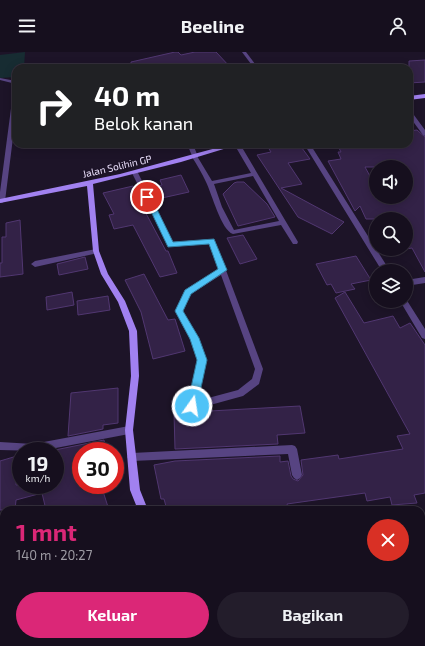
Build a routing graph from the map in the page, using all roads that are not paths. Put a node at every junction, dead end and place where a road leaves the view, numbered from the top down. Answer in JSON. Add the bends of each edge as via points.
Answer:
{"nodes":[{"id":1,"x":244,"y":52,"type":"edge"},
{"id":2,"x":253,"y":64,"type":"edge"},
{"id":3,"x":0,"y":79,"type":"edge"},
{"id":4,"x":12,"y":82,"type":"edge"},
{"id":5,"x":425,"y":96,"type":"edge"},
{"id":6,"x":413,"y":98,"type":"edge"},
{"id":7,"x":413,"y":118,"type":"edge"},
{"id":8,"x":12,"y":119,"type":"edge"},
{"id":9,"x":425,"y":134,"type":"edge"},
{"id":10,"x":192,"y":148,"type":"edge"},
{"id":11,"x":224,"y":148,"type":"edge"},
{"id":12,"x":239,"y":148,"type":"edge"},
{"id":13,"x":309,"y":148,"type":"edge"},
{"id":14,"x":195,"y":157,"type":"junction"},
{"id":15,"x":135,"y":173,"type":"junction"},
{"id":16,"x":254,"y":174,"type":"junction"},
{"id":17,"x":2,"y":181,"type":"edge"},
{"id":18,"x":90,"y":182,"type":"junction"},
{"id":19,"x":210,"y":183,"type":"junction"},
{"id":20,"x":1,"y":201,"type":"edge"},
{"id":21,"x":283,"y":222,"type":"junction"},
{"id":22,"x":295,"y":242,"type":"dead end"},
{"id":23,"x":96,"y":251,"type":"junction"},
{"id":24,"x":35,"y":264,"type":"dead end"},
{"id":25,"x":382,"y":264,"type":"edge"},
{"id":26,"x":223,"y":270,"type":"junction"},
{"id":27,"x":425,"y":280,"type":"edge"},
{"id":28,"x":413,"y":282,"type":"edge"},
{"id":29,"x":408,"y":308,"type":"edge"},
{"id":30,"x":425,"y":336,"type":"edge"},
{"id":31,"x":129,"y":430,"type":"junction"},
{"id":32,"x":0,"y":446,"type":"edge"},
{"id":33,"x":132,"y":457,"type":"junction"},
{"id":34,"x":297,"y":475,"type":"dead end"},
{"id":35,"x":141,"y":506,"type":"edge"}],
"edges":[{"from":1,"to":2,"type":"street"},
{"from":3,"to":4,"type":"street"},
{"from":5,"to":6,"type":"street"},
{"from":7,"to":9,"type":"street"},
{"from":8,"to":17,"type":"street"},
{"from":10,"to":14,"type":"street"},
{"from":11,"to":14,"type":"street","name":"Jalan Solihin GP"},
{"from":12,"to":16,"type":"street"},
{"from":13,"to":25,"type":"street"},
{"from":14,"to":15,"type":"street","name":"Jalan Solihin GP"},
{"from":14,"to":19,"type":"street"},
{"from":15,"to":18,"type":"street","name":"Jalan Solihin GP"},
{"from":15,"to":26,"type":"street","via":[[171,245],[212,241]]},
{"from":16,"to":19,"type":"street"},
{"from":16,"to":21,"type":"street"},
{"from":17,"to":20,"type":"street"},
{"from":18,"to":20,"type":"street","name":"Jalan Solihin GP"},
{"from":18,"to":23,"type":"street"},
{"from":19,"to":21,"type":"street","via":[[230,230],[234,232]]},
{"from":21,"to":22,"type":"street"},
{"from":23,"to":24,"type":"street"},
{"from":23,"to":31,"type":"street","via":[[133,331],[135,376]]},
{"from":26,"to":26,"type":"street","via":[[259,369],[258,376],[252,385],[240,393],[192,406],[202,360],[194,338],[179,311],[188,292]]},
{"from":27,"to":28,"type":"street"},
{"from":29,"to":30,"type":"street"},
{"from":31,"to":32,"type":"street","via":[[33,448]]},
{"from":31,"to":33,"type":"street"},
{"from":33,"to":34,"type":"street","via":[[292,449]]},
{"from":33,"to":35,"type":"street","via":[[135,490]]}]}
